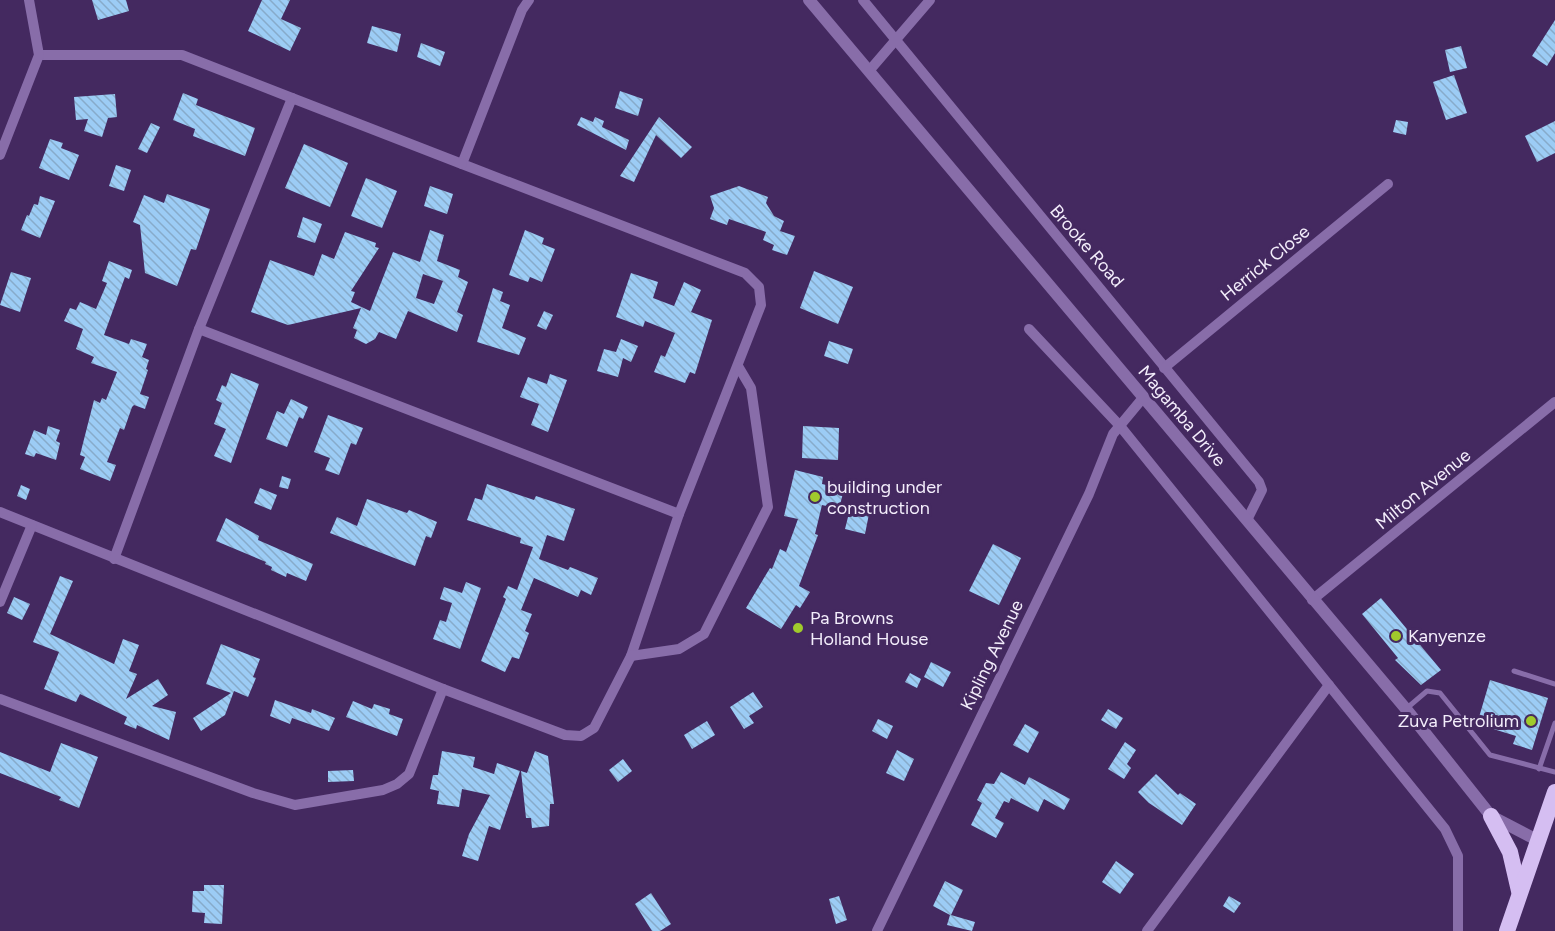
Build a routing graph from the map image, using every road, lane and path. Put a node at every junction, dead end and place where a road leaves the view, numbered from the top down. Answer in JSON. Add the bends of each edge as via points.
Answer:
{"nodes":[{"id":1,"x":29,"y":0,"type":"edge"},
{"id":2,"x":529,"y":0,"type":"edge"},
{"id":3,"x":809,"y":0,"type":"edge"},
{"id":4,"x":863,"y":0,"type":"edge"},
{"id":5,"x":930,"y":0,"type":"edge"},
{"id":6,"x":897,"y":40,"type":"junction"},
{"id":7,"x":39,"y":55,"type":"junction"},
{"id":8,"x":868,"y":71,"type":"junction"},
{"id":9,"x":292,"y":98,"type":"junction"},
{"id":10,"x":0,"y":155,"type":"edge"},
{"id":11,"x":462,"y":164,"type":"junction"},
{"id":12,"x":1388,"y":184,"type":"dead end"},
{"id":13,"x":200,"y":329,"type":"junction"},
{"id":14,"x":1029,"y":329,"type":"dead end"},
{"id":15,"x":738,"y":366,"type":"junction"},
{"id":16,"x":1164,"y":368,"type":"junction"},
{"id":17,"x":1142,"y":399,"type":"junction"},
{"id":18,"x":1555,"y":402,"type":"edge"},
{"id":19,"x":1120,"y":426,"type":"junction"},
{"id":20,"x":0,"y":512,"type":"edge"},
{"id":21,"x":680,"y":514,"type":"junction"},
{"id":22,"x":1247,"y":520,"type":"junction"},
{"id":23,"x":32,"y":525,"type":"junction"},
{"id":24,"x":114,"y":559,"type":"junction"},
{"id":25,"x":1312,"y":600,"type":"junction"},
{"id":26,"x":0,"y":602,"type":"edge"},
{"id":27,"x":631,"y":656,"type":"junction"},
{"id":28,"x":1514,"y":671,"type":"dead end"},
{"id":29,"x":1555,"y":684,"type":"edge"},
{"id":30,"x":1329,"y":685,"type":"junction"},
{"id":31,"x":443,"y":689,"type":"junction"},
{"id":32,"x":0,"y":699,"type":"edge"},
{"id":33,"x":1406,"y":709,"type":"junction"},
{"id":34,"x":1555,"y":723,"type":"edge"},
{"id":35,"x":1539,"y":769,"type":"junction"},
{"id":36,"x":1555,"y":772,"type":"edge"},
{"id":37,"x":1555,"y":792,"type":"edge"},
{"id":38,"x":1491,"y":816,"type":"junction"},
{"id":39,"x":1539,"y":841,"type":"junction"},
{"id":40,"x":1519,"y":895,"type":"junction"},
{"id":41,"x":877,"y":931,"type":"edge"},
{"id":42,"x":1148,"y":931,"type":"edge"},
{"id":43,"x":1458,"y":931,"type":"edge"},
{"id":44,"x":1508,"y":931,"type":"edge"}],
"edges":[{"from":1,"to":7,"type":"street"},
{"from":2,"to":11,"type":"street"},
{"from":3,"to":8,"type":"street","name":"Magamba Drive"},
{"from":4,"to":6,"type":"street","name":"Brooke Road"},
{"from":5,"to":6,"type":"street"},
{"from":6,"to":8,"type":"street"},
{"from":6,"to":16,"type":"street","name":"Brooke Road"},
{"from":7,"to":9,"type":"street","via":[[182,55]]},
{"from":7,"to":10,"type":"street"},
{"from":8,"to":17,"type":"street","name":"Magamba Drive"},
{"from":9,"to":11,"type":"street"},
{"from":9,"to":13,"type":"street"},
{"from":11,"to":15,"type":"street","via":[[745,273],[759,287],[761,306]]},
{"from":12,"to":16,"type":"street","name":"Herrick Close"},
{"from":13,"to":21,"type":"street"},
{"from":13,"to":24,"type":"street"},
{"from":14,"to":19,"type":"street"},
{"from":15,"to":21,"type":"street"},
{"from":15,"to":27,"type":"street","via":[[751,388],[768,507],[704,634],[680,649]]},
{"from":16,"to":22,"type":"street","name":"Brooke Road","via":[[1259,482],[1262,490]]},
{"from":17,"to":19,"type":"street","name":"Kipling Avenue"},
{"from":17,"to":22,"type":"street","name":"Magamba Drive"},
{"from":18,"to":25,"type":"street","name":"Milton Avenue"},
{"from":19,"to":30,"type":"street"},
{"from":19,"to":41,"type":"street","name":"Kipling Avenue"},
{"from":20,"to":23,"type":"street"},
{"from":21,"to":27,"type":"street"},
{"from":22,"to":25,"type":"street","name":"Magamba Drive"},
{"from":23,"to":24,"type":"street"},
{"from":23,"to":26,"type":"street"},
{"from":24,"to":31,"type":"street"},
{"from":25,"to":33,"type":"street","name":"Magamba Drive"},
{"from":27,"to":31,"type":"street","via":[[594,728],[581,736],[565,735]]},
{"from":28,"to":29,"type":"lane"},
{"from":30,"to":42,"type":"street"},
{"from":30,"to":43,"type":"street","via":[[1445,829],[1458,856]]},
{"from":31,"to":32,"type":"street","via":[[409,774],[397,784],[295,805]]},
{"from":33,"to":35,"type":"lane","via":[[1427,691],[1440,693],[1490,755]]},
{"from":33,"to":38,"type":"street","name":"Magamba Drive"},
{"from":34,"to":35,"type":"lane"},
{"from":35,"to":36,"type":"lane"},
{"from":37,"to":39,"type":"highway"},
{"from":38,"to":39,"type":"street","name":"Magamba Drive"},
{"from":38,"to":40,"type":"highway","via":[[1510,852]]},
{"from":39,"to":40,"type":"highway"},
{"from":40,"to":44,"type":"highway"}]}
